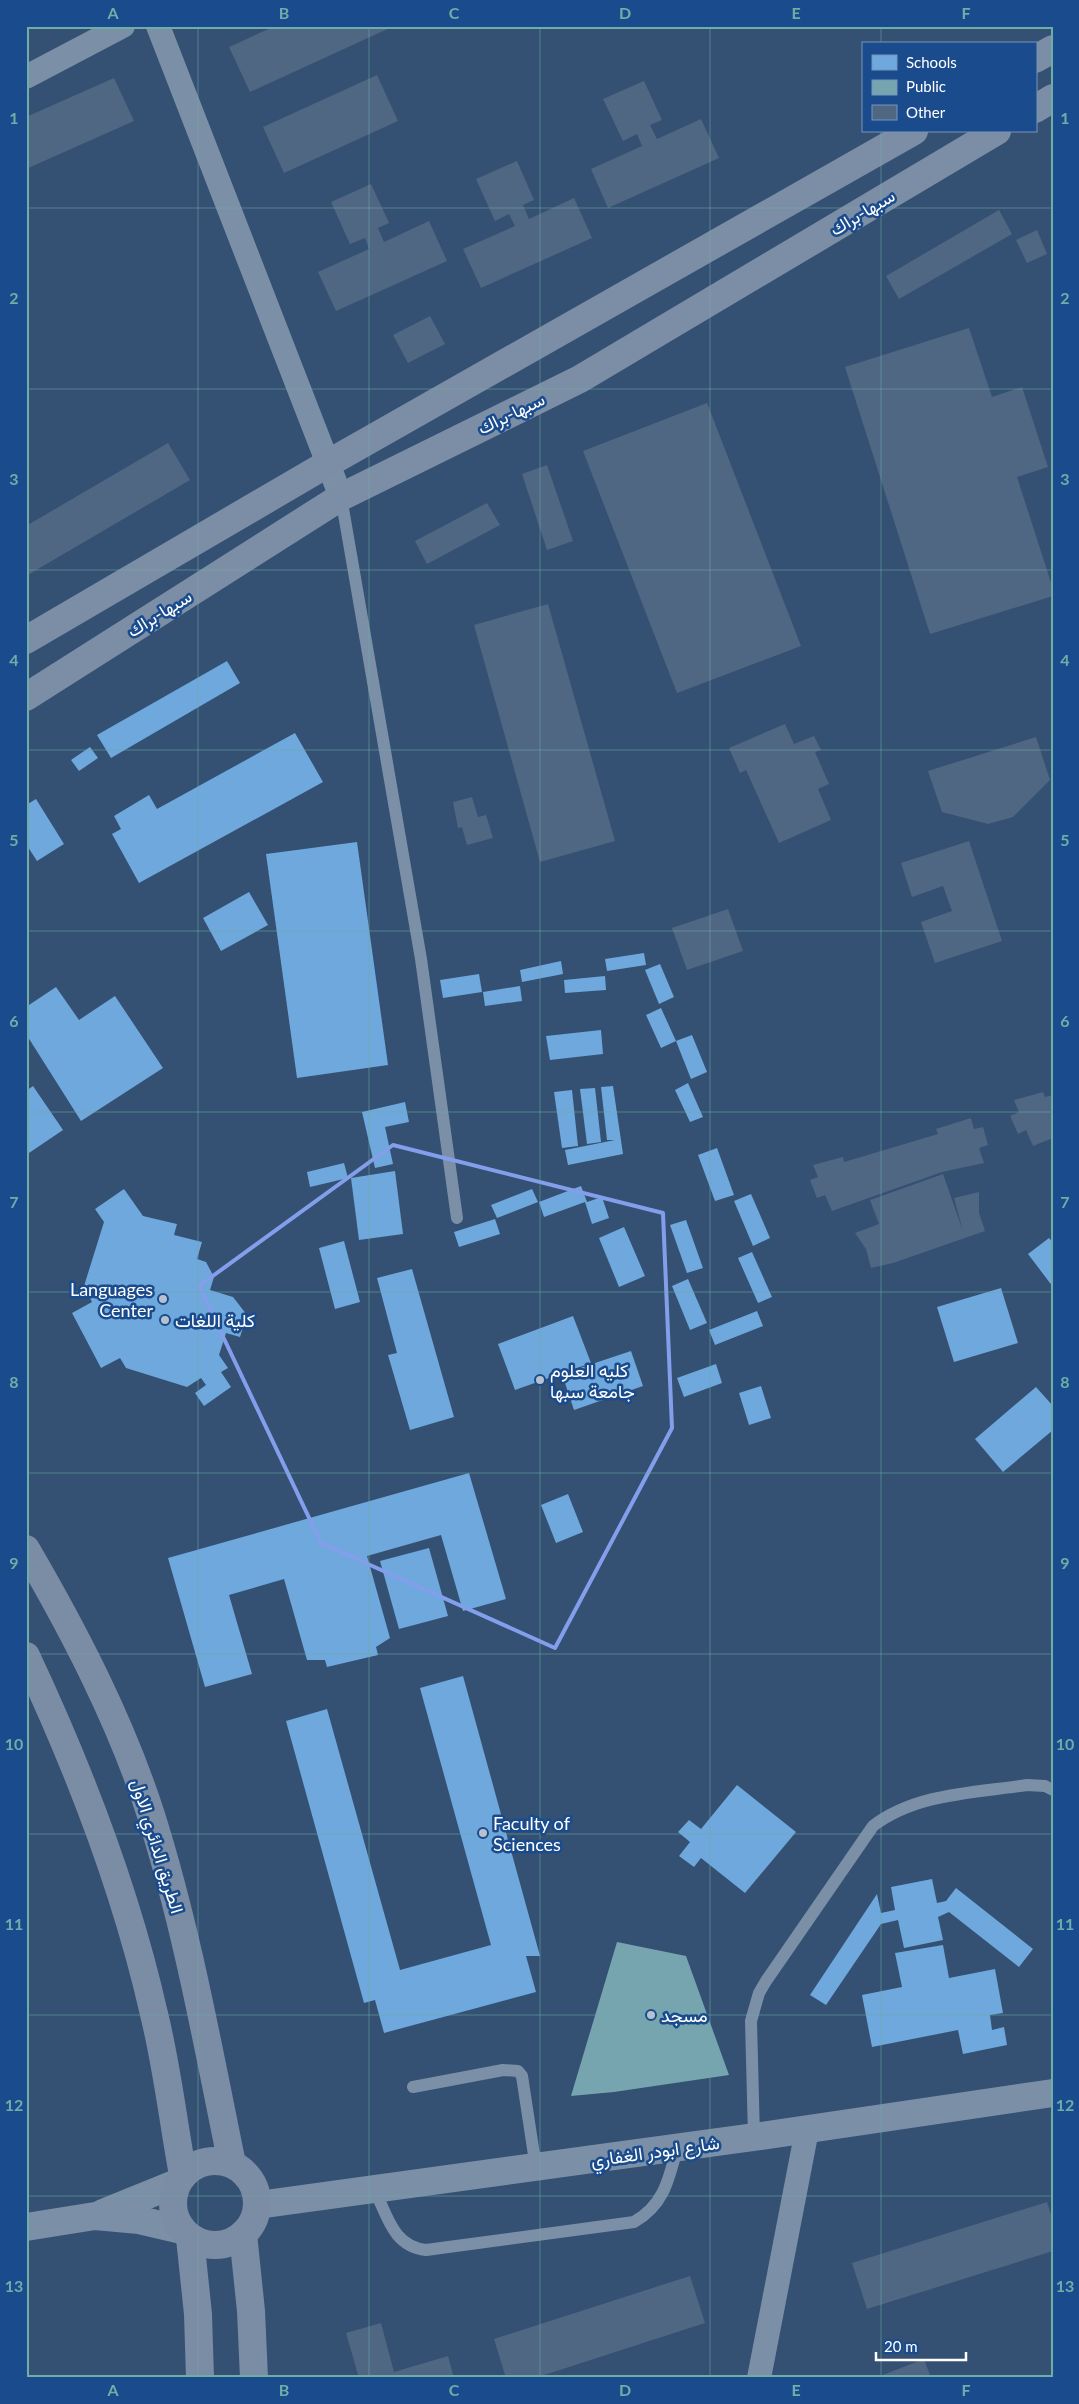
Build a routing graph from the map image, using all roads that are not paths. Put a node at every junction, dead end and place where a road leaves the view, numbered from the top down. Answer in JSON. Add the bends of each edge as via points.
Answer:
{"nodes":[{"id":1,"x":123,"y":26,"type":"edge"},
{"id":2,"x":158,"y":26,"type":"edge"},
{"id":3,"x":1053,"y":49,"type":"edge"},
{"id":4,"x":1036,"y":58,"type":"edge"},
{"id":5,"x":26,"y":77,"type":"edge"},
{"id":6,"x":1053,"y":98,"type":"edge"},
{"id":7,"x":1036,"y":108,"type":"edge"},
{"id":8,"x":912,"y":132,"type":"edge"},
{"id":9,"x":995,"y":132,"type":"edge"},
{"id":10,"x":327,"y":464,"type":"junction"},
{"id":11,"x":341,"y":497,"type":"junction"},
{"id":12,"x":26,"y":640,"type":"edge"},
{"id":13,"x":26,"y":697,"type":"edge"},
{"id":14,"x":457,"y":1218,"type":"dead end"},
{"id":15,"x":26,"y":1549,"type":"edge"},
{"id":16,"x":26,"y":1656,"type":"edge"},
{"id":17,"x":1053,"y":1790,"type":"edge"},
{"id":18,"x":412,"y":2087,"type":"dead end"},
{"id":19,"x":1053,"y":2093,"type":"edge"},
{"id":20,"x":807,"y":2130,"type":"junction"},
{"id":21,"x":754,"y":2137,"type":"junction"},
{"id":22,"x":677,"y":2148,"type":"junction"},
{"id":23,"x":232,"y":2164,"type":"junction"},
{"id":24,"x":536,"y":2168,"type":"junction"},
{"id":25,"x":180,"y":2179,"type":"junction"},
{"id":26,"x":375,"y":2190,"type":"junction"},
{"id":27,"x":258,"y":2205,"type":"junction"},
{"id":28,"x":95,"y":2216,"type":"junction"},
{"id":29,"x":26,"y":2226,"type":"edge"},
{"id":30,"x":186,"y":2234,"type":"junction"},
{"id":31,"x":243,"y":2234,"type":"junction"},
{"id":32,"x":200,"y":2378,"type":"edge"},
{"id":33,"x":254,"y":2378,"type":"edge"},
{"id":34,"x":759,"y":2378,"type":"edge"}],
"edges":[{"from":1,"to":5,"type":"street"},
{"from":2,"to":10,"type":"street"},
{"from":3,"to":4,"type":"highway"},
{"from":6,"to":7,"type":"highway"},
{"from":8,"to":10,"type":"highway"},
{"from":9,"to":11,"type":"highway","name":"سبها-براك","via":[[580,379]]},
{"from":10,"to":11,"type":"street"},
{"from":10,"to":12,"type":"highway"},
{"from":11,"to":13,"type":"highway","name":"سبها-براك"},
{"from":11,"to":14,"type":"lane","via":[[421,959]]},
{"from":15,"to":23,"type":"main road","name":"الطريق الدائري الاول","via":[[103,1696],[150,1814],[192,1966]]},
{"from":16,"to":25,"type":"main road","via":[[50,1706],[104,1842],[130,1919],[155,2015]]},
{"from":17,"to":21,"type":"lane","via":[[1036,1784],[914,1803],[873,1826],[766,1981],[753,2007]]},
{"from":18,"to":24,"type":"lane","via":[[503,2070],[518,2071],[522,2076]]},
{"from":19,"to":20,"type":"street","name":"شارع ابودر الغفاري"},
{"from":20,"to":21,"type":"street","name":"شارع ابودر الغفاري"},
{"from":20,"to":34,"type":"street"},
{"from":21,"to":22,"type":"street","name":"شارع ابودر الغفاري"},
{"from":22,"to":24,"type":"street","name":"شارع ابودر الغفاري"},
{"from":22,"to":26,"type":"lane","via":[[662,2198],[634,2222],[437,2249],[416,2249],[398,2238]]},
{"from":23,"to":25,"type":"main road","via":[[206,2161],[193,2166]]},
{"from":23,"to":27,"type":"main road","via":[[243,2170],[251,2181]]},
{"from":24,"to":26,"type":"street","name":"شارع ابودر الغفاري"},
{"from":25,"to":28,"type":"street"},
{"from":25,"to":30,"type":"main road","via":[[172,2207]]},
{"from":26,"to":27,"type":"street","name":"شارع ابودر الغفاري"},
{"from":27,"to":31,"type":"main road","via":[[251,2226]]},
{"from":28,"to":29,"type":"street"},
{"from":28,"to":30,"type":"street","via":[[139,2220]]},
{"from":30,"to":31,"type":"main road","via":[[212,2245],[223,2244]]},
{"from":30,"to":32,"type":"main road","via":[[198,2314]]},
{"from":31,"to":33,"type":"main road"}]}
